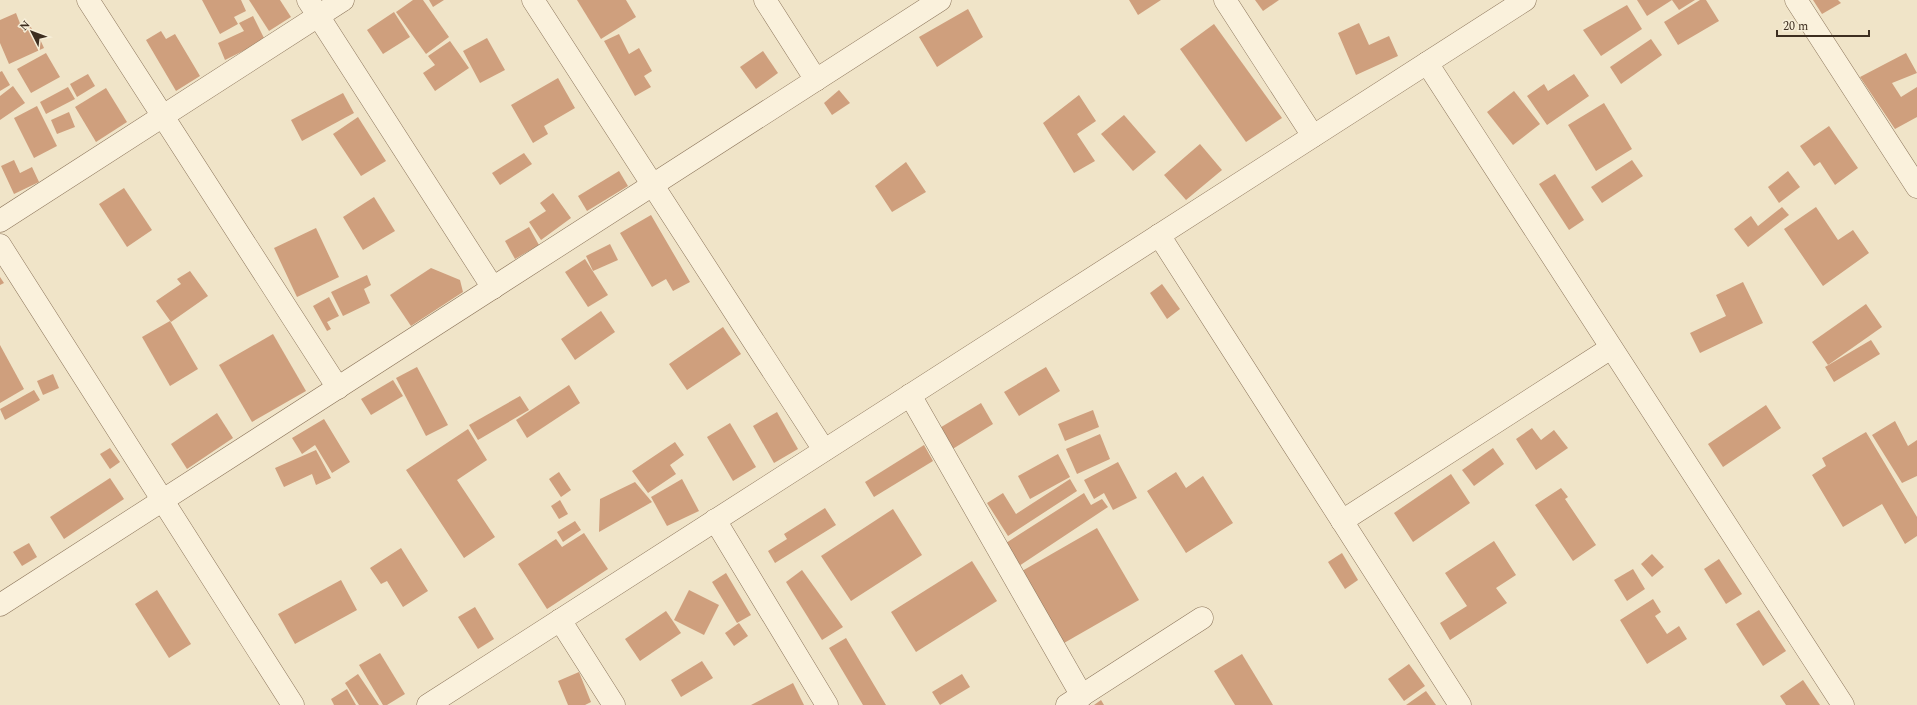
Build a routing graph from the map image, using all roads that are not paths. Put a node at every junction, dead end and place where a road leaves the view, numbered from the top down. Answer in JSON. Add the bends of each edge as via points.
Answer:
{"nodes":[{"id":1,"x":88,"y":0,"type":"edge"},
{"id":2,"x":342,"y":0,"type":"edge"},
{"id":3,"x":533,"y":0,"type":"edge"},
{"id":4,"x":765,"y":0,"type":"edge"},
{"id":5,"x":940,"y":0,"type":"edge"},
{"id":6,"x":1225,"y":0,"type":"edge"},
{"id":7,"x":1525,"y":0,"type":"edge"},
{"id":8,"x":1796,"y":0,"type":"edge"},
{"id":9,"x":313,"y":8,"type":"edge"},
{"id":10,"x":1427,"y":63,"type":"junction"},
{"id":11,"x":816,"y":80,"type":"junction"},
{"id":12,"x":162,"y":116,"type":"junction"},
{"id":13,"x":1313,"y":136,"type":"junction"},
{"id":14,"x":1911,"y":164,"type":"edge"},
{"id":15,"x":653,"y":185,"type":"junction"},
{"id":16,"x":1917,"y":187,"type":"edge"},
{"id":17,"x":0,"y":221,"type":"edge"},
{"id":18,"x":1159,"y":235,"type":"junction"},
{"id":19,"x":0,"y":245,"type":"edge"},
{"id":20,"x":493,"y":288,"type":"junction"},
{"id":21,"x":1611,"y":348,"type":"junction"},
{"id":22,"x":338,"y":388,"type":"junction"},
{"id":23,"x":910,"y":395,"type":"junction"},
{"id":24,"x":824,"y":450,"type":"junction"},
{"id":25,"x":163,"y":500,"type":"junction"},
{"id":26,"x":715,"y":520,"type":"junction"},
{"id":27,"x":1342,"y":521,"type":"junction"},
{"id":28,"x":2,"y":599,"type":"edge"},
{"id":29,"x":1202,"y":618,"type":"dead end"},
{"id":30,"x":560,"y":620,"type":"junction"},
{"id":31,"x":1075,"y":700,"type":"edge"},
{"id":32,"x":293,"y":705,"type":"edge"},
{"id":33,"x":428,"y":705,"type":"edge"},
{"id":34,"x":614,"y":705,"type":"edge"},
{"id":35,"x":827,"y":705,"type":"edge"},
{"id":36,"x":1460,"y":705,"type":"edge"},
{"id":37,"x":1843,"y":705,"type":"edge"}],
"edges":[{"from":1,"to":12,"type":"street"},
{"from":2,"to":9,"type":"street"},
{"from":3,"to":15,"type":"street"},
{"from":4,"to":11,"type":"street"},
{"from":5,"to":11,"type":"street"},
{"from":6,"to":13,"type":"street"},
{"from":7,"to":10,"type":"street"},
{"from":8,"to":14,"type":"street"},
{"from":9,"to":12,"type":"street"},
{"from":9,"to":20,"type":"street"},
{"from":10,"to":13,"type":"street"},
{"from":10,"to":21,"type":"street"},
{"from":11,"to":15,"type":"street"},
{"from":12,"to":17,"type":"street"},
{"from":12,"to":22,"type":"street"},
{"from":13,"to":18,"type":"street"},
{"from":14,"to":16,"type":"street"},
{"from":15,"to":20,"type":"street"},
{"from":15,"to":24,"type":"street"},
{"from":18,"to":23,"type":"street"},
{"from":18,"to":27,"type":"street"},
{"from":19,"to":25,"type":"street"},
{"from":20,"to":22,"type":"street"},
{"from":21,"to":27,"type":"street"},
{"from":21,"to":37,"type":"street"},
{"from":22,"to":25,"type":"street"},
{"from":23,"to":24,"type":"street"},
{"from":23,"to":31,"type":"street"},
{"from":24,"to":26,"type":"street"},
{"from":25,"to":28,"type":"street"},
{"from":25,"to":32,"type":"street"},
{"from":26,"to":30,"type":"street"},
{"from":26,"to":35,"type":"street"},
{"from":27,"to":36,"type":"street"},
{"from":29,"to":31,"type":"street"},
{"from":30,"to":33,"type":"street"},
{"from":30,"to":34,"type":"street"}]}
